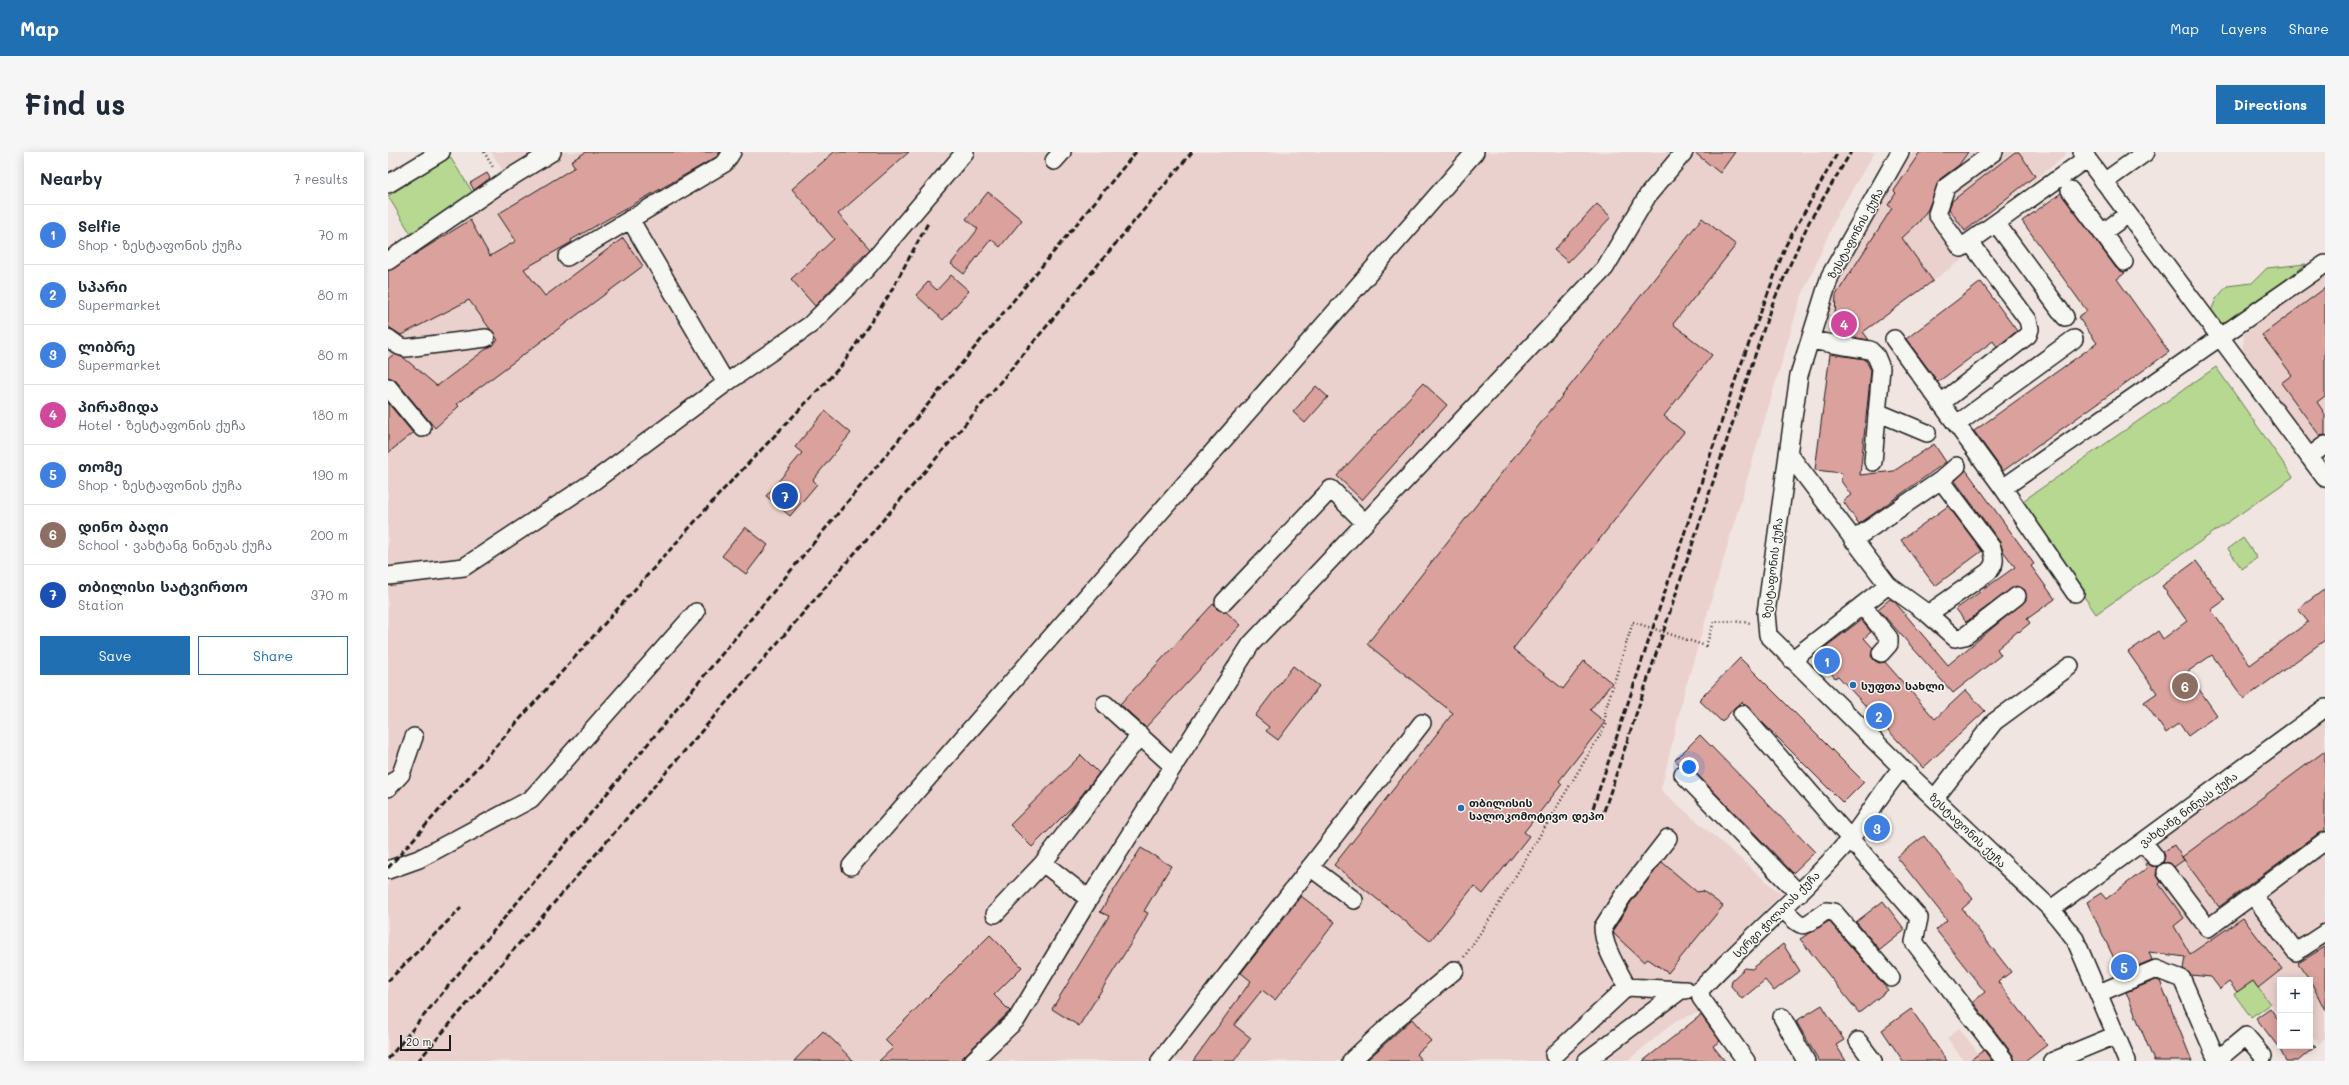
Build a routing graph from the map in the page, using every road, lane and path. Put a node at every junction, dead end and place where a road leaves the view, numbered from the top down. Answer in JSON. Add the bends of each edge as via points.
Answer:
{"nodes":[{"id":1,"x":441,"y":152,"type":"edge"},
{"id":2,"x":552,"y":152,"type":"edge"},
{"id":3,"x":732,"y":152,"type":"edge"},
{"id":4,"x":965,"y":152,"type":"edge"},
{"id":5,"x":1475,"y":152,"type":"edge"},
{"id":6,"x":1684,"y":152,"type":"edge"},
{"id":7,"x":1900,"y":152,"type":"edge"},
{"id":8,"x":1994,"y":152,"type":"edge"},
{"id":9,"x":2146,"y":152,"type":"edge"},
{"id":10,"x":2084,"y":155,"type":"edge"},
{"id":11,"x":2104,"y":182,"type":"junction"},
{"id":12,"x":388,"y":184,"type":"edge"},
{"id":13,"x":2070,"y":190,"type":"dead end"},
{"id":14,"x":2128,"y":214,"type":"junction"},
{"id":15,"x":630,"y":219,"type":"junction"},
{"id":16,"x":1996,"y":223,"type":"junction"},
{"id":17,"x":2102,"y":233,"type":"junction"},
{"id":18,"x":1970,"y":242,"type":"junction"},
{"id":19,"x":567,"y":257,"type":"dead end"},
{"id":20,"x":388,"y":262,"type":"edge"},
{"id":21,"x":2124,"y":262,"type":"dead end"},
{"id":22,"x":2325,"y":264,"type":"edge"},
{"id":23,"x":2065,"y":317,"type":"dead end"},
{"id":24,"x":388,"y":338,"type":"edge"},
{"id":25,"x":486,"y":338,"type":"dead end"},
{"id":26,"x":2220,"y":338,"type":"junction"},
{"id":27,"x":1894,"y":339,"type":"dead end"},
{"id":28,"x":2074,"y":339,"type":"dead end"},
{"id":29,"x":1810,"y":340,"type":"junction"},
{"id":30,"x":726,"y":384,"type":"junction"},
{"id":31,"x":388,"y":387,"type":"edge"},
{"id":32,"x":1941,"y":403,"type":"junction"},
{"id":33,"x":1877,"y":412,"type":"junction"},
{"id":34,"x":1957,"y":424,"type":"junction"},
{"id":35,"x":422,"y":428,"type":"dead end"},
{"id":36,"x":1927,"y":433,"type":"dead end"},
{"id":37,"x":2325,"y":445,"type":"edge"},
{"id":38,"x":1788,"y":453,"type":"junction"},
{"id":39,"x":2309,"y":457,"type":"junction"},
{"id":40,"x":1873,"y":462,"type":"dead end"},
{"id":41,"x":1957,"y":466,"type":"dead end"},
{"id":42,"x":2325,"y":478,"type":"edge"},
{"id":43,"x":1941,"y":480,"type":"junction"},
{"id":44,"x":2003,"y":488,"type":"junction"},
{"id":45,"x":1365,"y":523,"type":"junction"},
{"id":46,"x":1853,"y":540,"type":"junction"},
{"id":47,"x":388,"y":576,"type":"edge"},
{"id":48,"x":1888,"y":585,"type":"junction"},
{"id":49,"x":2075,"y":593,"type":"dead end"},
{"id":50,"x":2017,"y":596,"type":"dead end"},
{"id":51,"x":1224,"y":602,"type":"dead end"},
{"id":52,"x":1862,"y":606,"type":"junction"},
{"id":53,"x":696,"y":612,"type":"dead end"},
{"id":54,"x":1928,"y":614,"type":"junction"},
{"id":55,"x":1765,"y":624,"type":"junction"},
{"id":56,"x":1881,"y":653,"type":"dead end"},
{"id":57,"x":1792,"y":660,"type":"junction"},
{"id":58,"x":2070,"y":666,"type":"dead end"},
{"id":59,"x":1105,"y":704,"type":"dead end"},
{"id":60,"x":2325,"y":708,"type":"edge"},
{"id":61,"x":1742,"y":714,"type":"dead end"},
{"id":62,"x":1422,"y":723,"type":"dead end"},
{"id":63,"x":1140,"y":736,"type":"junction"},
{"id":64,"x":414,"y":737,"type":"dead end"},
{"id":65,"x":1173,"y":766,"type":"junction"},
{"id":66,"x":1902,"y":768,"type":"junction"},
{"id":67,"x":1683,"y":774,"type":"dead end"},
{"id":68,"x":388,"y":788,"type":"edge"},
{"id":69,"x":1935,"y":798,"type":"junction"},
{"id":70,"x":1668,"y":838,"type":"dead end"},
{"id":71,"x":1850,"y":838,"type":"junction"},
{"id":72,"x":2325,"y":841,"type":"edge"},
{"id":73,"x":2143,"y":842,"type":"junction"},
{"id":74,"x":2155,"y":857,"type":"dead end"},
{"id":75,"x":1043,"y":863,"type":"junction"},
{"id":76,"x":851,"y":866,"type":"dead end"},
{"id":77,"x":1310,"y":867,"type":"junction"},
{"id":78,"x":388,"y":870,"type":"edge"},
{"id":79,"x":2166,"y":872,"type":"dead end"},
{"id":80,"x":1799,"y":894,"type":"junction"},
{"id":81,"x":2253,"y":895,"type":"junction"},
{"id":82,"x":1088,"y":899,"type":"junction"},
{"id":83,"x":1354,"y":900,"type":"dead end"},
{"id":84,"x":1783,"y":909,"type":"junction"},
{"id":85,"x":2051,"y":909,"type":"junction"},
{"id":86,"x":995,"y":914,"type":"dead end"},
{"id":87,"x":2325,"y":933,"type":"edge"},
{"id":88,"x":1455,"y":970,"type":"joint"},
{"id":89,"x":1891,"y":978,"type":"dead end"},
{"id":90,"x":1627,"y":987,"type":"junction"},
{"id":91,"x":1681,"y":990,"type":"junction"},
{"id":92,"x":1700,"y":990,"type":"junction"},
{"id":93,"x":2099,"y":993,"type":"junction"},
{"id":94,"x":1782,"y":1017,"type":"dead end"},
{"id":95,"x":2116,"y":1035,"type":"junction"},
{"id":96,"x":1858,"y":1041,"type":"dead end"},
{"id":97,"x":1554,"y":1055,"type":"dead end"},
{"id":98,"x":2264,"y":1056,"type":"dead end"},
{"id":99,"x":973,"y":1061,"type":"edge"},
{"id":100,"x":1160,"y":1061,"type":"edge"},
{"id":101,"x":1351,"y":1061,"type":"edge"},
{"id":102,"x":1586,"y":1061,"type":"edge"},
{"id":103,"x":1746,"y":1061,"type":"edge"},
{"id":104,"x":1806,"y":1061,"type":"edge"},
{"id":105,"x":1873,"y":1061,"type":"edge"},
{"id":106,"x":2005,"y":1061,"type":"edge"},
{"id":107,"x":2053,"y":1061,"type":"edge"},
{"id":108,"x":2127,"y":1061,"type":"edge"}],
"edges":[{"from":1,"to":12,"type":"street"},
{"from":2,"to":20,"type":"street","via":[[503,182]]},
{"from":3,"to":15,"type":"street","via":[[725,163]]},
{"from":4,"to":30,"type":"street","via":[[866,269],[810,325]]},
{"from":5,"to":76,"type":"street"},
{"from":6,"to":45,"type":"street","via":[[1648,195],[1605,268]]},
{"from":7,"to":29,"type":"street","name":"ზესტაფონის ქუჩა","via":[[1830,276]]},
{"from":8,"to":18,"type":"street","via":[[1946,187],[1937,214],[1961,248]]},
{"from":9,"to":11,"type":"street"},
{"from":10,"to":11,"type":"street"},
{"from":10,"to":16,"type":"street"},
{"from":11,"to":14,"type":"street"},
{"from":13,"to":17,"type":"street"},
{"from":14,"to":17,"type":"street"},
{"from":14,"to":26,"type":"street"},
{"from":15,"to":19,"type":"street"},
{"from":15,"to":30,"type":"street"},
{"from":16,"to":18,"type":"street"},
{"from":16,"to":23,"type":"street"},
{"from":17,"to":21,"type":"street"},
{"from":18,"to":32,"type":"street","via":[[2028,320],[2030,329],[2028,334]]},
{"from":22,"to":26,"type":"street"},
{"from":24,"to":25,"type":"street","via":[[406,348]]},
{"from":26,"to":39,"type":"street"},
{"from":26,"to":44,"type":"street"},
{"from":27,"to":32,"type":"street"},
{"from":28,"to":34,"type":"street"},
{"from":29,"to":33,"type":"street","via":[[1870,350],[1876,356],[1881,368]]},
{"from":29,"to":38,"type":"street","name":"ზესტაფონის ქუჩა","via":[[1799,375]]},
{"from":30,"to":47,"type":"street","via":[[594,481],[464,567]]},
{"from":31,"to":35,"type":"street"},
{"from":32,"to":34,"type":"street"},
{"from":33,"to":36,"type":"street"},
{"from":33,"to":40,"type":"street"},
{"from":34,"to":44,"type":"street"},
{"from":37,"to":39,"type":"street"},
{"from":38,"to":46,"type":"street"},
{"from":38,"to":55,"type":"street","name":"ზესტაფონის ქუჩა"},
{"from":39,"to":42,"type":"street"},
{"from":41,"to":43,"type":"street"},
{"from":43,"to":46,"type":"street"},
{"from":43,"to":54,"type":"street","via":[[1992,548],[1995,562],[1994,567],[1988,572]]},
{"from":44,"to":49,"type":"street"},
{"from":45,"to":51,"type":"street","via":[[1332,489]]},
{"from":45,"to":65,"type":"street","via":[[1251,644]]},
{"from":46,"to":48,"type":"street"},
{"from":48,"to":52,"type":"street"},
{"from":48,"to":54,"type":"street"},
{"from":50,"to":54,"type":"street","via":[[1960,638],[1951,635]]},
{"from":52,"to":56,"type":"street","via":[[1889,638],[1889,644]]},
{"from":52,"to":57,"type":"street"},
{"from":53,"to":78,"type":"street","via":[[531,800],[419,859]]},
{"from":55,"to":57,"type":"street","name":"ზესტაფონის ქუჩა","via":[[1768,635]]},
{"from":55,"to":88,"type":"path","bridge":true,"via":[[1714,622],[1706,646],[1633,622],[1605,711],[1606,725],[1492,917]]},
{"from":57,"to":66,"type":"street","name":"ზესტაფონის ქუჩა"},
{"from":58,"to":69,"type":"street","via":[[1994,722]]},
{"from":59,"to":63,"type":"street"},
{"from":60,"to":73,"type":"street","name":"ვახტანგ ნინუას ქუჩა"},
{"from":61,"to":71,"type":"street"},
{"from":62,"to":77,"type":"street"},
{"from":63,"to":65,"type":"street"},
{"from":63,"to":75,"type":"street"},
{"from":64,"to":68,"type":"street","via":[[402,774]]},
{"from":65,"to":82,"type":"street"},
{"from":66,"to":69,"type":"street","name":"ზესტაფონის ქუჩა"},
{"from":66,"to":71,"type":"street","name":"სერგი ჭილაიას ქუჩა"},
{"from":67,"to":80,"type":"street"},
{"from":69,"to":85,"type":"street","name":"ზესტაფონის ქუჩა"},
{"from":70,"to":90,"type":"street","via":[[1623,896],[1603,927],[1612,957]]},
{"from":71,"to":80,"type":"street","name":"სერგი ჭილაიას ქუჩა"},
{"from":71,"to":106,"type":"street","via":[[1919,918],[1914,942]]},
{"from":72,"to":81,"type":"street"},
{"from":73,"to":74,"type":"street"},
{"from":73,"to":85,"type":"street","name":"ვახტანგ ნინუას ქუჩა"},
{"from":75,"to":82,"type":"street"},
{"from":75,"to":86,"type":"street"},
{"from":77,"to":83,"type":"street"},
{"from":77,"to":100,"type":"street"},
{"from":79,"to":81,"type":"street","via":[[2208,928]]},
{"from":80,"to":84,"type":"street","name":"სერგი ჭილაიას ქუჩა"},
{"from":81,"to":87,"type":"street","via":[[2296,952]]},
{"from":82,"to":99,"type":"street","via":[[1017,1020]]},
{"from":84,"to":89,"type":"street","via":[[1798,924],[1804,926],[1826,911],[1834,912]]},
{"from":84,"to":92,"type":"street","name":"სერგი ჭილაიას ქუჩა"},
{"from":85,"to":93,"type":"street","name":"ზესტაფონის ქუჩა","via":[[2075,939]]},
{"from":88,"to":101,"type":"street"},
{"from":90,"to":91,"type":"street"},
{"from":90,"to":97,"type":"street"},
{"from":91,"to":92,"type":"street"},
{"from":91,"to":102,"type":"street"},
{"from":92,"to":103,"type":"street","via":[[1701,998]]},
{"from":93,"to":95,"type":"street","name":"ზესტაფონის ქუჩა"},
{"from":93,"to":98,"type":"street","via":[[2156,969],[2163,971],[2182,979],[2217,1060],[2246,1036]]},
{"from":94,"to":104,"type":"street"},
{"from":95,"to":107,"type":"street"},
{"from":95,"to":108,"type":"street","name":"ზესტაფონის ქუჩა"},
{"from":96,"to":105,"type":"street"}]}
